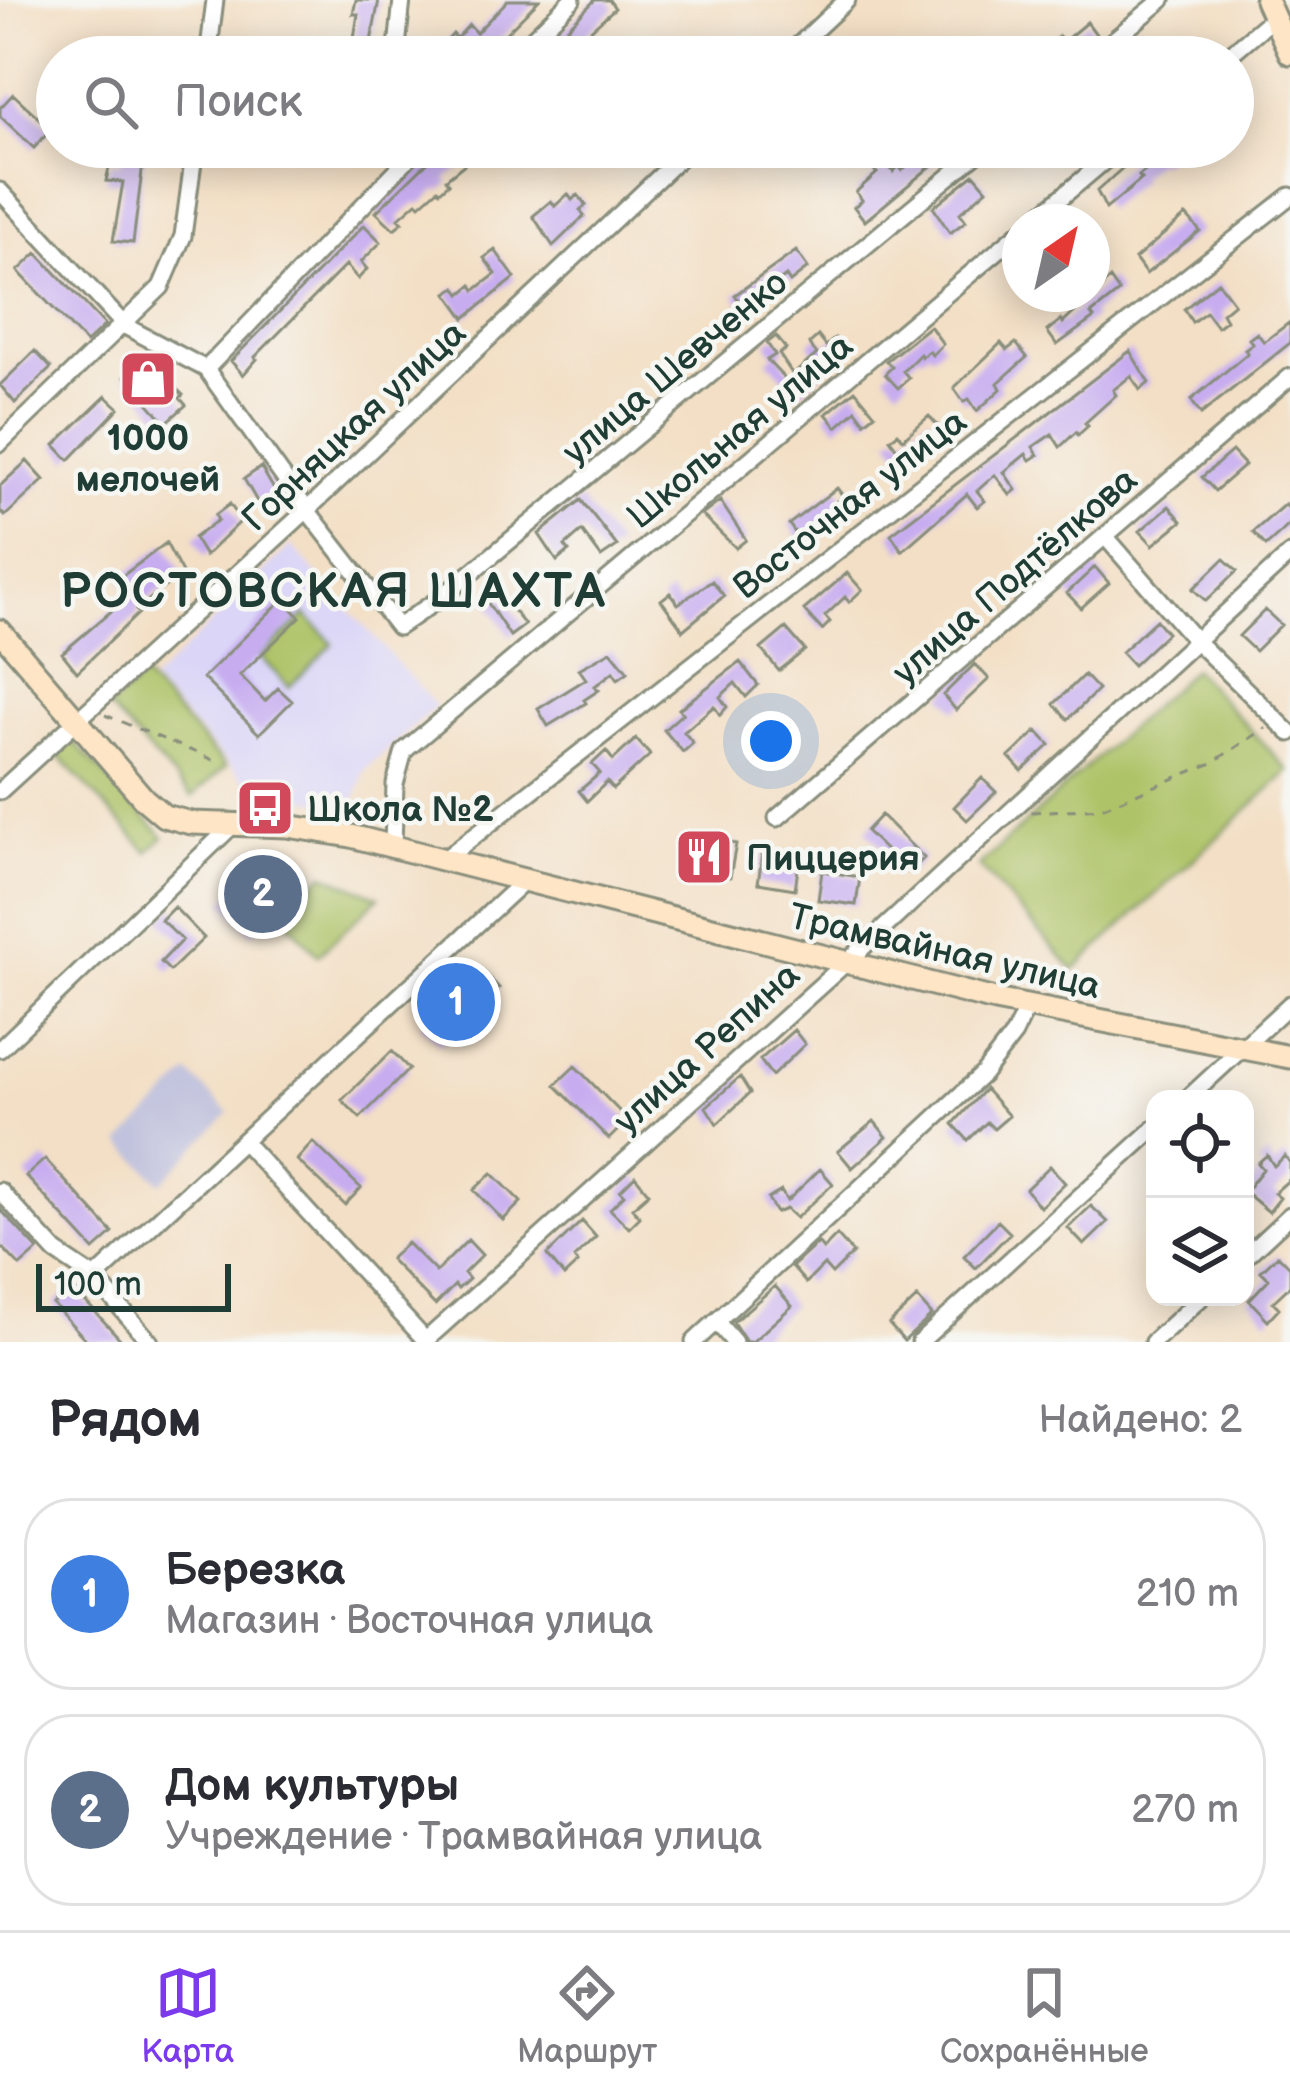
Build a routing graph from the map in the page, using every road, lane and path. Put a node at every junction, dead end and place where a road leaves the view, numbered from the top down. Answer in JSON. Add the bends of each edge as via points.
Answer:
{"nodes":[{"id":1,"x":215,"y":0,"type":"edge"},
{"id":2,"x":402,"y":0,"type":"edge"},
{"id":3,"x":572,"y":0,"type":"edge"},
{"id":4,"x":847,"y":0,"type":"edge"},
{"id":5,"x":1162,"y":0,"type":"edge"},
{"id":6,"x":1270,"y":9,"type":"edge"},
{"id":7,"x":211,"y":36,"type":"edge"},
{"id":8,"x":398,"y":36,"type":"edge"},
{"id":9,"x":535,"y":36,"type":"edge"},
{"id":10,"x":808,"y":36,"type":"edge"},
{"id":11,"x":1119,"y":36,"type":"edge"},
{"id":12,"x":1246,"y":36,"type":"edge"},
{"id":13,"x":1290,"y":53,"type":"edge"},
{"id":14,"x":192,"y":168,"type":"edge"},
{"id":15,"x":399,"y":168,"type":"edge"},
{"id":16,"x":669,"y":168,"type":"edge"},
{"id":17,"x":960,"y":168,"type":"edge"},
{"id":18,"x":1095,"y":168,"type":"edge"},
{"id":19,"x":0,"y":191,"type":"edge"},
{"id":20,"x":1290,"y":196,"type":"edge"},
{"id":21,"x":1053,"y":204,"type":"edge"},
{"id":22,"x":1002,"y":247,"type":"edge"},
{"id":23,"x":125,"y":326,"type":"junction"},
{"id":24,"x":206,"y":369,"type":"junction"},
{"id":25,"x":1290,"y":377,"type":"edge"},
{"id":26,"x":0,"y":442,"type":"edge"},
{"id":27,"x":307,"y":510,"type":"junction"},
{"id":28,"x":1105,"y":536,"type":"junction"},
{"id":29,"x":1290,"y":554,"type":"edge"},
{"id":30,"x":0,"y":631,"type":"edge"},
{"id":31,"x":1196,"y":641,"type":"junction"},
{"id":32,"x":85,"y":717,"type":"junction"},
{"id":33,"x":1277,"y":720,"type":"junction"},
{"id":34,"x":1290,"y":733,"type":"edge"},
{"id":35,"x":220,"y":763,"type":"dead end"},
{"id":36,"x":0,"y":791,"type":"edge"},
{"id":37,"x":1008,"y":814,"type":"junction"},
{"id":38,"x":777,"y":818,"type":"dead end"},
{"id":39,"x":236,"y":822,"type":"junction"},
{"id":40,"x":393,"y":845,"type":"junction"},
{"id":41,"x":446,"y":857,"type":"junction"},
{"id":42,"x":526,"y":878,"type":"junction"},
{"id":43,"x":846,"y":963,"type":"junction"},
{"id":44,"x":1290,"y":1004,"type":"edge"},
{"id":45,"x":1027,"y":1007,"type":"junction"},
{"id":46,"x":0,"y":1049,"type":"edge"},
{"id":47,"x":1242,"y":1049,"type":"junction"},
{"id":48,"x":1290,"y":1057,"type":"edge"},
{"id":49,"x":1197,"y":1090,"type":"edge"},
{"id":50,"x":1146,"y":1136,"type":"edge"},
{"id":51,"x":242,"y":1141,"type":"junction"},
{"id":52,"x":0,"y":1191,"type":"edge"},
{"id":53,"x":1290,"y":1215,"type":"edge"},
{"id":54,"x":1254,"y":1249,"type":"edge"},
{"id":55,"x":94,"y":1278,"type":"junction"},
{"id":56,"x":1192,"y":1306,"type":"edge"},
{"id":57,"x":716,"y":1322,"type":"junction"},
{"id":58,"x":426,"y":1341,"type":"edge"},
{"id":59,"x":150,"y":1342,"type":"edge"},
{"id":60,"x":694,"y":1342,"type":"edge"},
{"id":61,"x":734,"y":1342,"type":"edge"},
{"id":62,"x":920,"y":1342,"type":"edge"},
{"id":63,"x":1153,"y":1342,"type":"edge"}],
"edges":[{"from":1,"to":7,"type":"street"},
{"from":2,"to":8,"type":"street"},
{"from":3,"to":9,"type":"street"},
{"from":4,"to":10,"type":"street"},
{"from":5,"to":11,"type":"street"},
{"from":6,"to":12,"type":"street"},
{"from":6,"to":13,"type":"street"},
{"from":14,"to":23,"type":"street","via":[[183,236],[161,287]]},
{"from":15,"to":24,"type":"street"},
{"from":16,"to":27,"type":"street","name":"Горняцкая улица"},
{"from":17,"to":27,"type":"street","name":"улица Шевченко","via":[[398,627]]},
{"from":18,"to":21,"type":"street"},
{"from":19,"to":23,"type":"street"},
{"from":20,"to":41,"type":"street","name":"Восточная улица"},
{"from":22,"to":40,"type":"street","name":"Школьная улица","via":[[404,751]]},
{"from":23,"to":24,"type":"street"},
{"from":23,"to":26,"type":"street"},
{"from":24,"to":27,"type":"street"},
{"from":25,"to":28,"type":"street","name":"улица Подтёлкова"},
{"from":27,"to":32,"type":"street","name":"Горняцкая улица"},
{"from":28,"to":31,"type":"street"},
{"from":28,"to":38,"type":"street","name":"улица Подтёлкова"},
{"from":29,"to":31,"type":"street","name":"улица Репина"},
{"from":30,"to":32,"type":"street","name":"Трамвайная улица"},
{"from":31,"to":33,"type":"street"},
{"from":31,"to":37,"type":"street","name":"улица Репина"},
{"from":32,"to":35,"type":"path"},
{"from":32,"to":36,"type":"street","name":"Горняцкая улица"},
{"from":32,"to":39,"type":"street","name":"Трамвайная улица","via":[[164,816]]},
{"from":33,"to":34,"type":"street"},
{"from":33,"to":37,"type":"path","via":[[1210,764],[1101,808]]},
{"from":37,"to":43,"type":"street","name":"улица Репина"},
{"from":39,"to":40,"type":"street","name":"Трамвайная улица"},
{"from":39,"to":46,"type":"street"},
{"from":40,"to":41,"type":"street","name":"Трамвайная улица"},
{"from":41,"to":42,"type":"street","name":"Трамвайная улица"},
{"from":42,"to":43,"type":"street","name":"Трамвайная улица"},
{"from":42,"to":51,"type":"street"},
{"from":43,"to":45,"type":"street","name":"Трамвайная улица"},
{"from":43,"to":58,"type":"street","name":"улица Репина"},
{"from":44,"to":47,"type":"street"},
{"from":45,"to":47,"type":"street","name":"Трамвайная улица"},
{"from":45,"to":57,"type":"street","via":[[983,1074]]},
{"from":47,"to":48,"type":"street","name":"Трамвайная улица"},
{"from":47,"to":49,"type":"street"},
{"from":50,"to":62,"type":"street"},
{"from":51,"to":55,"type":"street"},
{"from":51,"to":58,"type":"street"},
{"from":52,"to":55,"type":"street","via":[[56,1252]]},
{"from":53,"to":54,"type":"street"},
{"from":55,"to":59,"type":"street"},
{"from":56,"to":63,"type":"street"},
{"from":57,"to":60,"type":"street"},
{"from":57,"to":61,"type":"street"}]}
